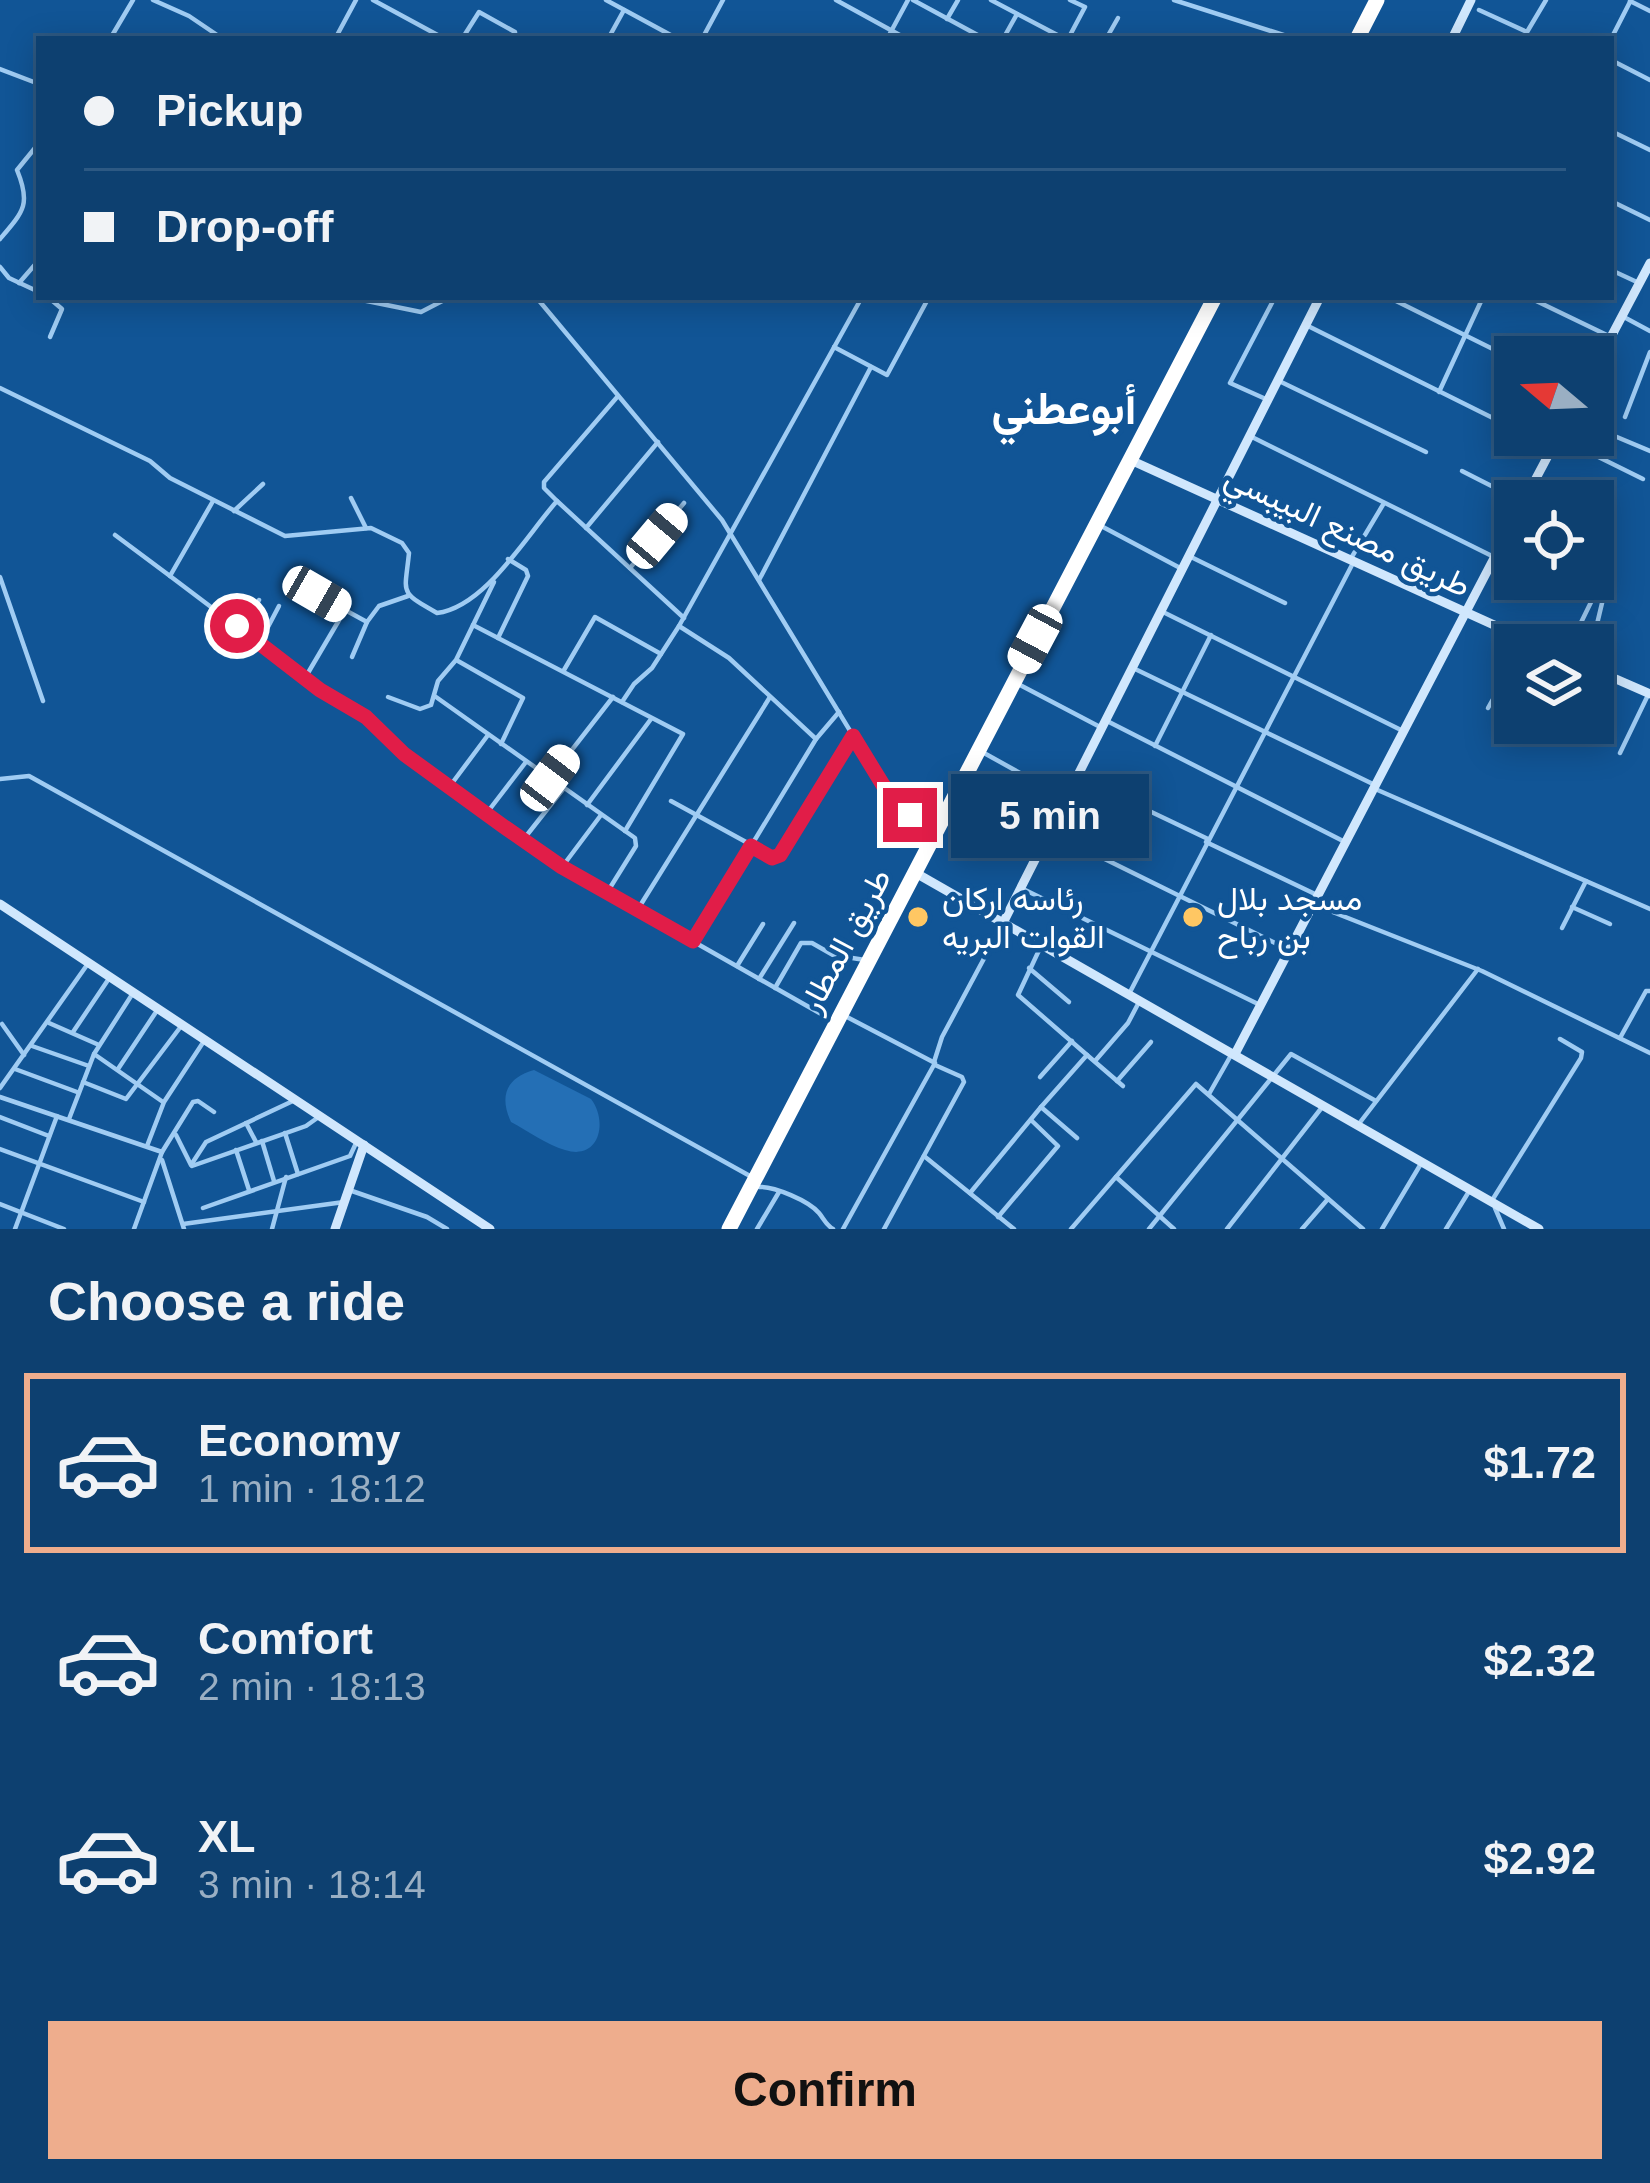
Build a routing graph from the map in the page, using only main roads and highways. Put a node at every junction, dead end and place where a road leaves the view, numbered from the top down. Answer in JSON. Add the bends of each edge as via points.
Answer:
{"nodes":[{"id":1,"x":1374,"y":0,"type":"edge"},
{"id":2,"x":1355,"y":36,"type":"edge"},
{"id":3,"x":1216,"y":300,"type":"edge"},
{"id":4,"x":1209,"y":315,"type":"junction"},
{"id":5,"x":842,"y":1020,"type":"junction"},
{"id":6,"x":733,"y":1229,"type":"edge"}],
"edges":[{"from":1,"to":2,"type":"highway"},
{"from":3,"to":4,"type":"highway","name":"طريق المطار"},
{"from":4,"to":5,"type":"highway","name":"طريق المطار"},
{"from":4,"to":5,"type":"highway","name":"طريق المطار"},
{"from":5,"to":6,"type":"highway","name":"طريق المطار"}]}
